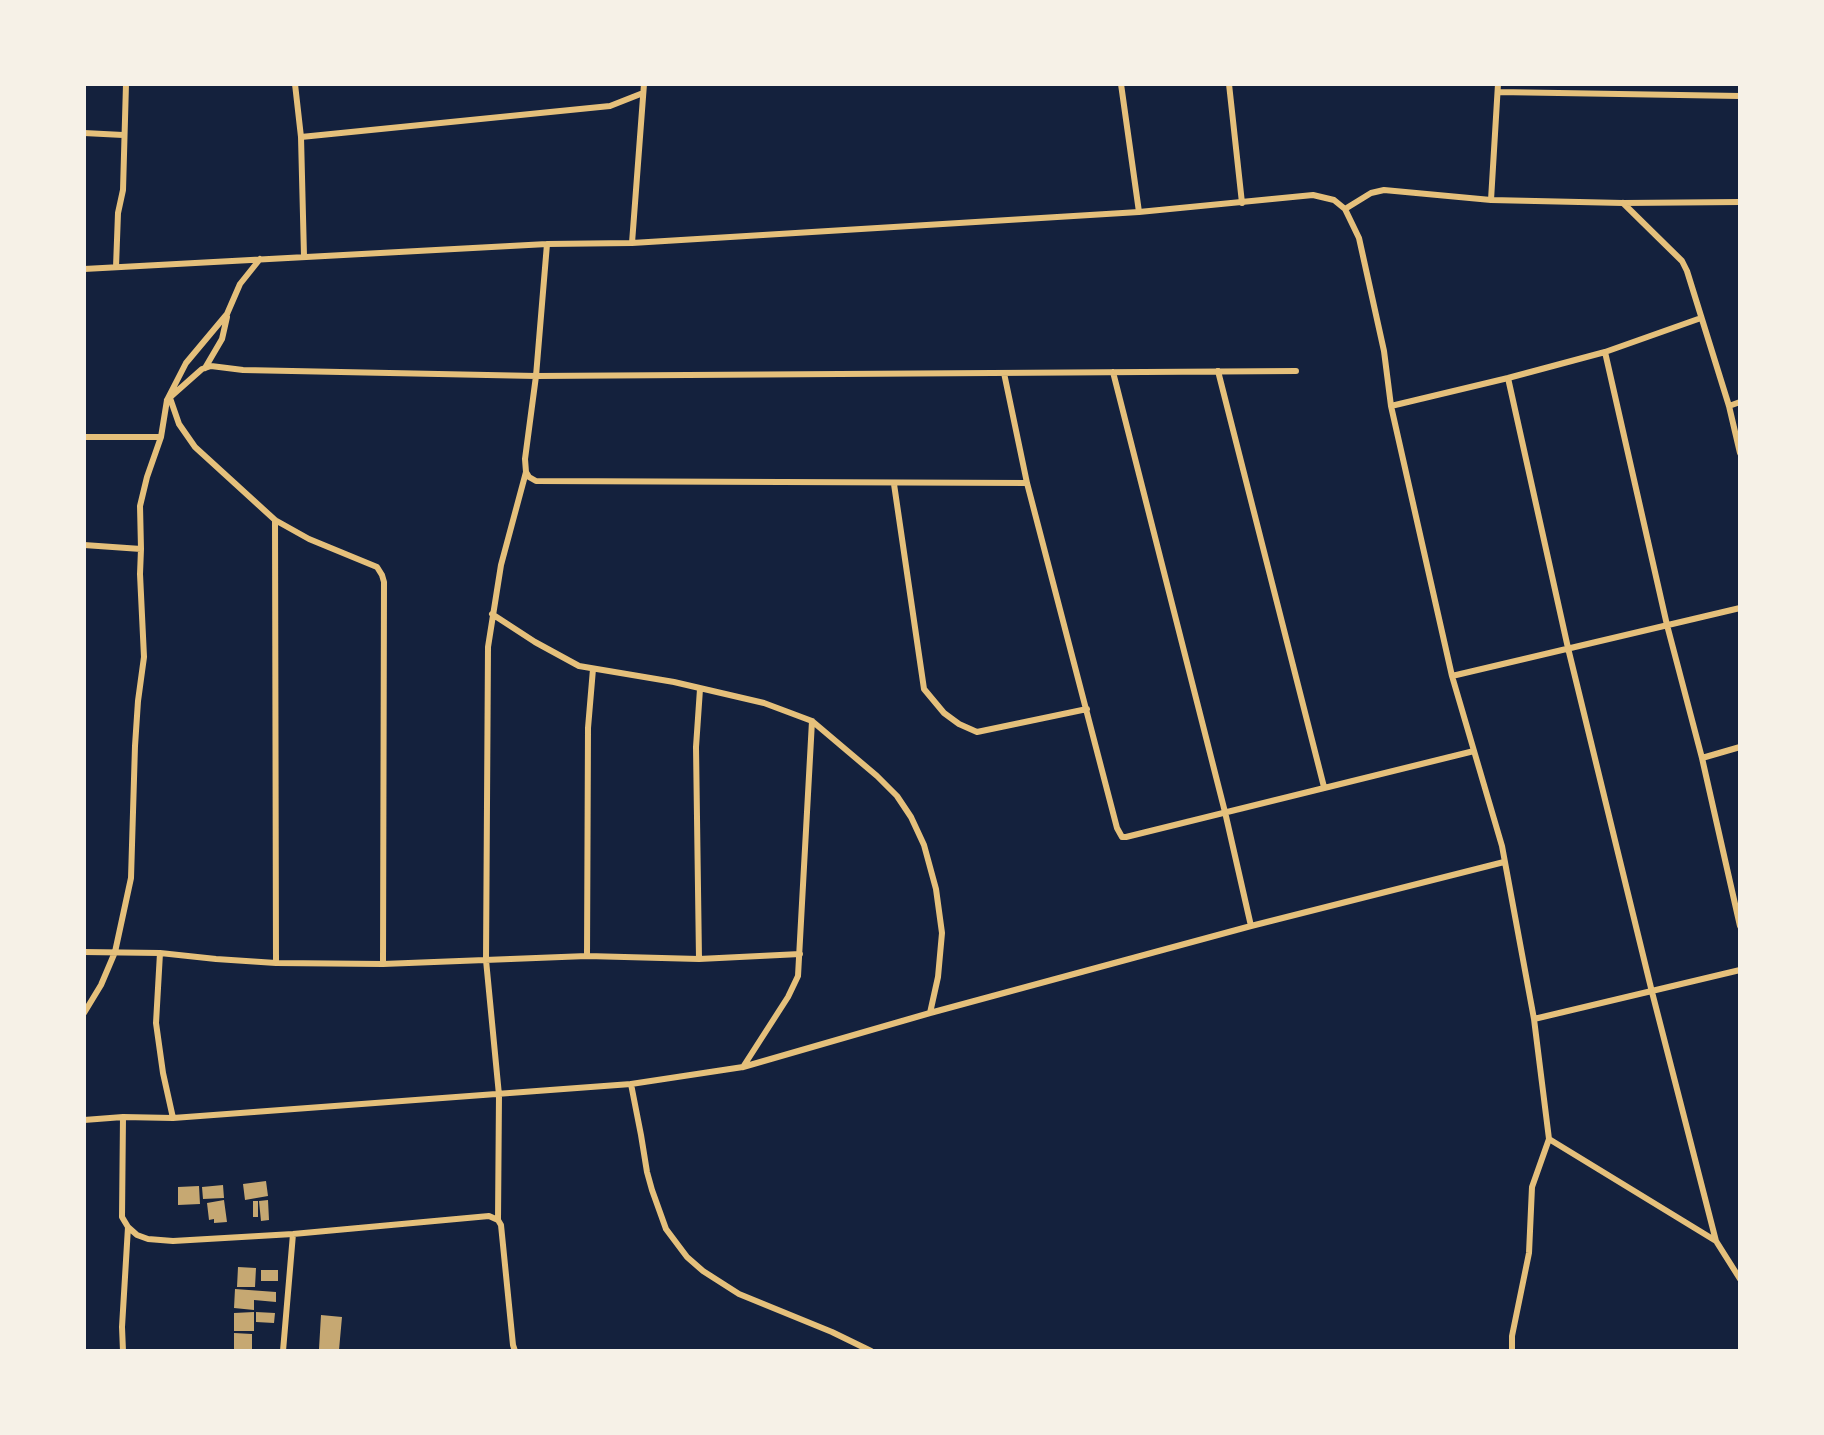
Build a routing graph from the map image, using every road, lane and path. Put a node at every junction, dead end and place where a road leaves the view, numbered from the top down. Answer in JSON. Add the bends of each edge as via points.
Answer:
{"nodes":[{"id":1,"x":126,"y":84,"type":"edge"},
{"id":2,"x":295,"y":84,"type":"edge"},
{"id":3,"x":644,"y":84,"type":"edge"},
{"id":4,"x":1121,"y":84,"type":"edge"},
{"id":5,"x":1229,"y":84,"type":"edge"},
{"id":6,"x":1498,"y":84,"type":"edge"},
{"id":7,"x":1498,"y":92,"type":"junction"},
{"id":8,"x":644,"y":93,"type":"junction"},
{"id":9,"x":1740,"y":96,"type":"edge"},
{"id":10,"x":84,"y":133,"type":"edge"},
{"id":11,"x":123,"y":135,"type":"junction"},
{"id":12,"x":301,"y":137,"type":"junction"},
{"id":13,"x":1491,"y":200,"type":"junction"},
{"id":14,"x":1740,"y":202,"type":"edge"},
{"id":15,"x":1242,"y":203,"type":"junction"},
{"id":16,"x":1623,"y":203,"type":"junction"},
{"id":17,"x":1346,"y":209,"type":"junction"},
{"id":18,"x":1139,"y":212,"type":"junction"},
{"id":19,"x":632,"y":243,"type":"junction"},
{"id":20,"x":547,"y":244,"type":"junction"},
{"id":21,"x":304,"y":256,"type":"junction"},
{"id":22,"x":261,"y":259,"type":"junction"},
{"id":23,"x":116,"y":267,"type":"junction"},
{"id":24,"x":84,"y":269,"type":"edge"},
{"id":25,"x":227,"y":314,"type":"junction"},
{"id":26,"x":1701,"y":318,"type":"junction"},
{"id":27,"x":1605,"y":352,"type":"junction"},
{"id":28,"x":205,"y":368,"type":"junction"},
{"id":29,"x":1218,"y":371,"type":"junction"},
{"id":30,"x":1296,"y":371,"type":"dead end"},
{"id":31,"x":1113,"y":372,"type":"junction"},
{"id":32,"x":1004,"y":373,"type":"junction"},
{"id":33,"x":536,"y":376,"type":"junction"},
{"id":34,"x":1508,"y":378,"type":"junction"},
{"id":35,"x":168,"y":399,"type":"junction"},
{"id":36,"x":1740,"y":402,"type":"edge"},
{"id":37,"x":1391,"y":406,"type":"junction"},
{"id":38,"x":1729,"y":406,"type":"junction"},
{"id":39,"x":84,"y":437,"type":"edge"},
{"id":40,"x":161,"y":437,"type":"junction"},
{"id":41,"x":1740,"y":453,"type":"edge"},
{"id":42,"x":526,"y":472,"type":"junction"},
{"id":43,"x":894,"y":483,"type":"junction"},
{"id":44,"x":1027,"y":483,"type":"junction"},
{"id":45,"x":275,"y":520,"type":"junction"},
{"id":46,"x":84,"y":545,"type":"edge"},
{"id":47,"x":141,"y":549,"type":"junction"},
{"id":48,"x":1740,"y":608,"type":"edge"},
{"id":49,"x":492,"y":614,"type":"junction"},
{"id":50,"x":1667,"y":625,"type":"junction"},
{"id":51,"x":1568,"y":648,"type":"junction"},
{"id":52,"x":593,"y":669,"type":"junction"},
{"id":53,"x":1452,"y":676,"type":"junction"},
{"id":54,"x":700,"y":689,"type":"junction"},
{"id":55,"x":1088,"y":709,"type":"junction"},
{"id":56,"x":812,"y":721,"type":"junction"},
{"id":57,"x":1740,"y":747,"type":"edge"},
{"id":58,"x":1474,"y":751,"type":"junction"},
{"id":59,"x":1702,"y":758,"type":"junction"},
{"id":60,"x":1324,"y":787,"type":"junction"},
{"id":61,"x":1225,"y":812,"type":"junction"},
{"id":62,"x":1504,"y":862,"type":"junction"},
{"id":63,"x":1251,"y":926,"type":"junction"},
{"id":64,"x":1740,"y":926,"type":"edge"},
{"id":65,"x":84,"y":952,"type":"edge"},
{"id":66,"x":115,"y":952,"type":"junction"},
{"id":67,"x":160,"y":953,"type":"junction"},
{"id":68,"x":800,"y":954,"type":"junction"},
{"id":69,"x":587,"y":956,"type":"junction"},
{"id":70,"x":699,"y":959,"type":"junction"},
{"id":71,"x":486,"y":960,"type":"junction"},
{"id":72,"x":276,"y":963,"type":"junction"},
{"id":73,"x":383,"y":964,"type":"junction"},
{"id":74,"x":1740,"y":970,"type":"edge"},
{"id":75,"x":1652,"y":992,"type":"junction"},
{"id":76,"x":84,"y":1013,"type":"edge"},
{"id":77,"x":930,"y":1013,"type":"junction"},
{"id":78,"x":1534,"y":1019,"type":"junction"},
{"id":79,"x":742,"y":1067,"type":"junction"},
{"id":80,"x":631,"y":1084,"type":"junction"},
{"id":81,"x":499,"y":1095,"type":"junction"},
{"id":82,"x":123,"y":1117,"type":"junction"},
{"id":83,"x":173,"y":1118,"type":"junction"},
{"id":84,"x":84,"y":1120,"type":"edge"},
{"id":85,"x":1549,"y":1139,"type":"junction"},
{"id":86,"x":498,"y":1220,"type":"junction"},
{"id":87,"x":128,"y":1227,"type":"junction"},
{"id":88,"x":293,"y":1234,"type":"junction"},
{"id":89,"x":1716,"y":1240,"type":"junction"},
{"id":90,"x":1740,"y":1279,"type":"edge"},
{"id":91,"x":123,"y":1351,"type":"edge"},
{"id":92,"x":283,"y":1351,"type":"edge"},
{"id":93,"x":515,"y":1351,"type":"edge"},
{"id":94,"x":871,"y":1351,"type":"edge"},
{"id":95,"x":1512,"y":1351,"type":"edge"}],
"edges":[{"from":1,"to":11,"type":"street"},
{"from":2,"to":12,"type":"street"},
{"from":3,"to":8,"type":"street"},
{"from":4,"to":18,"type":"street"},
{"from":5,"to":15,"type":"street"},
{"from":6,"to":7,"type":"street"},
{"from":7,"to":9,"type":"street"},
{"from":7,"to":13,"type":"street"},
{"from":8,"to":12,"type":"street","via":[[610,106]]},
{"from":8,"to":19,"type":"street"},
{"from":10,"to":11,"type":"street"},
{"from":11,"to":23,"type":"street"},
{"from":12,"to":21,"type":"street"},
{"from":13,"to":16,"type":"street"},
{"from":13,"to":17,"type":"street","via":[[1384,190]]},
{"from":14,"to":16,"type":"street"},
{"from":15,"to":17,"type":"street","via":[[1313,195],[1334,200]]},
{"from":15,"to":18,"type":"street"},
{"from":16,"to":26,"type":"street","via":[[1682,261]]},
{"from":17,"to":37,"type":"street","via":[[1359,238],[1384,351]]},
{"from":18,"to":19,"type":"street"},
{"from":19,"to":20,"type":"street"},
{"from":20,"to":21,"type":"street"},
{"from":20,"to":33,"type":"street"},
{"from":21,"to":22,"type":"street"},
{"from":22,"to":23,"type":"street"},
{"from":22,"to":25,"type":"street","via":[[240,284]]},
{"from":23,"to":24,"type":"street"},
{"from":25,"to":28,"type":"street","via":[[222,339]]},
{"from":25,"to":35,"type":"street","via":[[186,363]]},
{"from":26,"to":27,"type":"street"},
{"from":26,"to":38,"type":"street"},
{"from":27,"to":34,"type":"street"},
{"from":27,"to":50,"type":"street"},
{"from":28,"to":33,"type":"street"},
{"from":28,"to":35,"type":"street"},
{"from":29,"to":30,"type":"street"},
{"from":29,"to":31,"type":"street"},
{"from":29,"to":60,"type":"street"},
{"from":31,"to":32,"type":"street"},
{"from":31,"to":61,"type":"street"},
{"from":32,"to":33,"type":"street"},
{"from":32,"to":44,"type":"street"},
{"from":33,"to":42,"type":"street"},
{"from":34,"to":37,"type":"street"},
{"from":34,"to":51,"type":"street"},
{"from":35,"to":40,"type":"street"},
{"from":35,"to":45,"type":"street","via":[[195,447]]},
{"from":36,"to":38,"type":"street"},
{"from":37,"to":53,"type":"street"},
{"from":38,"to":41,"type":"street"},
{"from":39,"to":40,"type":"street"},
{"from":40,"to":47,"type":"street","via":[[140,506]]},
{"from":42,"to":43,"type":"street","via":[[536,481]]},
{"from":42,"to":49,"type":"street"},
{"from":43,"to":44,"type":"street"},
{"from":43,"to":55,"type":"street","via":[[924,690],[944,713],[977,732]]},
{"from":44,"to":55,"type":"street"},
{"from":45,"to":72,"type":"street"},
{"from":45,"to":73,"type":"street","via":[[309,539],[377,567],[384,582]]},
{"from":46,"to":47,"type":"street"},
{"from":47,"to":66,"type":"street","via":[[144,657],[136,723],[131,878]]},
{"from":48,"to":50,"type":"street"},
{"from":49,"to":52,"type":"street","via":[[562,657]]},
{"from":49,"to":71,"type":"street","via":[[488,647]]},
{"from":50,"to":51,"type":"street"},
{"from":50,"to":59,"type":"street"},
{"from":51,"to":53,"type":"street"},
{"from":51,"to":75,"type":"street"},
{"from":52,"to":54,"type":"street"},
{"from":52,"to":69,"type":"street","via":[[588,728]]},
{"from":53,"to":58,"type":"street"},
{"from":54,"to":56,"type":"street","via":[[764,703]]},
{"from":54,"to":70,"type":"street","via":[[696,747]]},
{"from":55,"to":61,"type":"street","via":[[1122,837]]},
{"from":56,"to":68,"type":"street"},
{"from":56,"to":77,"type":"street","via":[[897,796],[924,845],[942,933]]},
{"from":57,"to":59,"type":"street"},
{"from":58,"to":60,"type":"street"},
{"from":58,"to":62,"type":"street"},
{"from":59,"to":64,"type":"street"},
{"from":60,"to":61,"type":"street"},
{"from":61,"to":63,"type":"street"},
{"from":62,"to":63,"type":"street"},
{"from":62,"to":78,"type":"street"},
{"from":63,"to":77,"type":"street"},
{"from":65,"to":66,"type":"street"},
{"from":66,"to":67,"type":"street"},
{"from":66,"to":76,"type":"street"},
{"from":67,"to":72,"type":"street"},
{"from":67,"to":83,"type":"street","via":[[156,1023]]},
{"from":68,"to":70,"type":"street"},
{"from":68,"to":79,"type":"street","via":[[798,976],[788,997]]},
{"from":69,"to":70,"type":"street"},
{"from":69,"to":71,"type":"street"},
{"from":71,"to":73,"type":"street"},
{"from":71,"to":81,"type":"street"},
{"from":72,"to":73,"type":"street"},
{"from":74,"to":75,"type":"street"},
{"from":75,"to":78,"type":"street"},
{"from":75,"to":89,"type":"street"},
{"from":77,"to":79,"type":"street"},
{"from":78,"to":85,"type":"street"},
{"from":79,"to":80,"type":"street"},
{"from":80,"to":81,"type":"street"},
{"from":80,"to":94,"type":"street","via":[[650,1181],[666,1229],[687,1257],[739,1294]]},
{"from":81,"to":83,"type":"street"},
{"from":81,"to":86,"type":"street"},
{"from":82,"to":83,"type":"street"},
{"from":82,"to":84,"type":"street"},
{"from":82,"to":87,"type":"street","via":[[122,1217]]},
{"from":85,"to":89,"type":"street"},
{"from":85,"to":95,"type":"street","via":[[1532,1187],[1529,1253]]},
{"from":86,"to":88,"type":"street","via":[[489,1216]]},
{"from":86,"to":93,"type":"street"},
{"from":87,"to":88,"type":"street","via":[[148,1239],[173,1241]]},
{"from":87,"to":91,"type":"street"},
{"from":88,"to":92,"type":"street"},
{"from":89,"to":90,"type":"street"}]}
